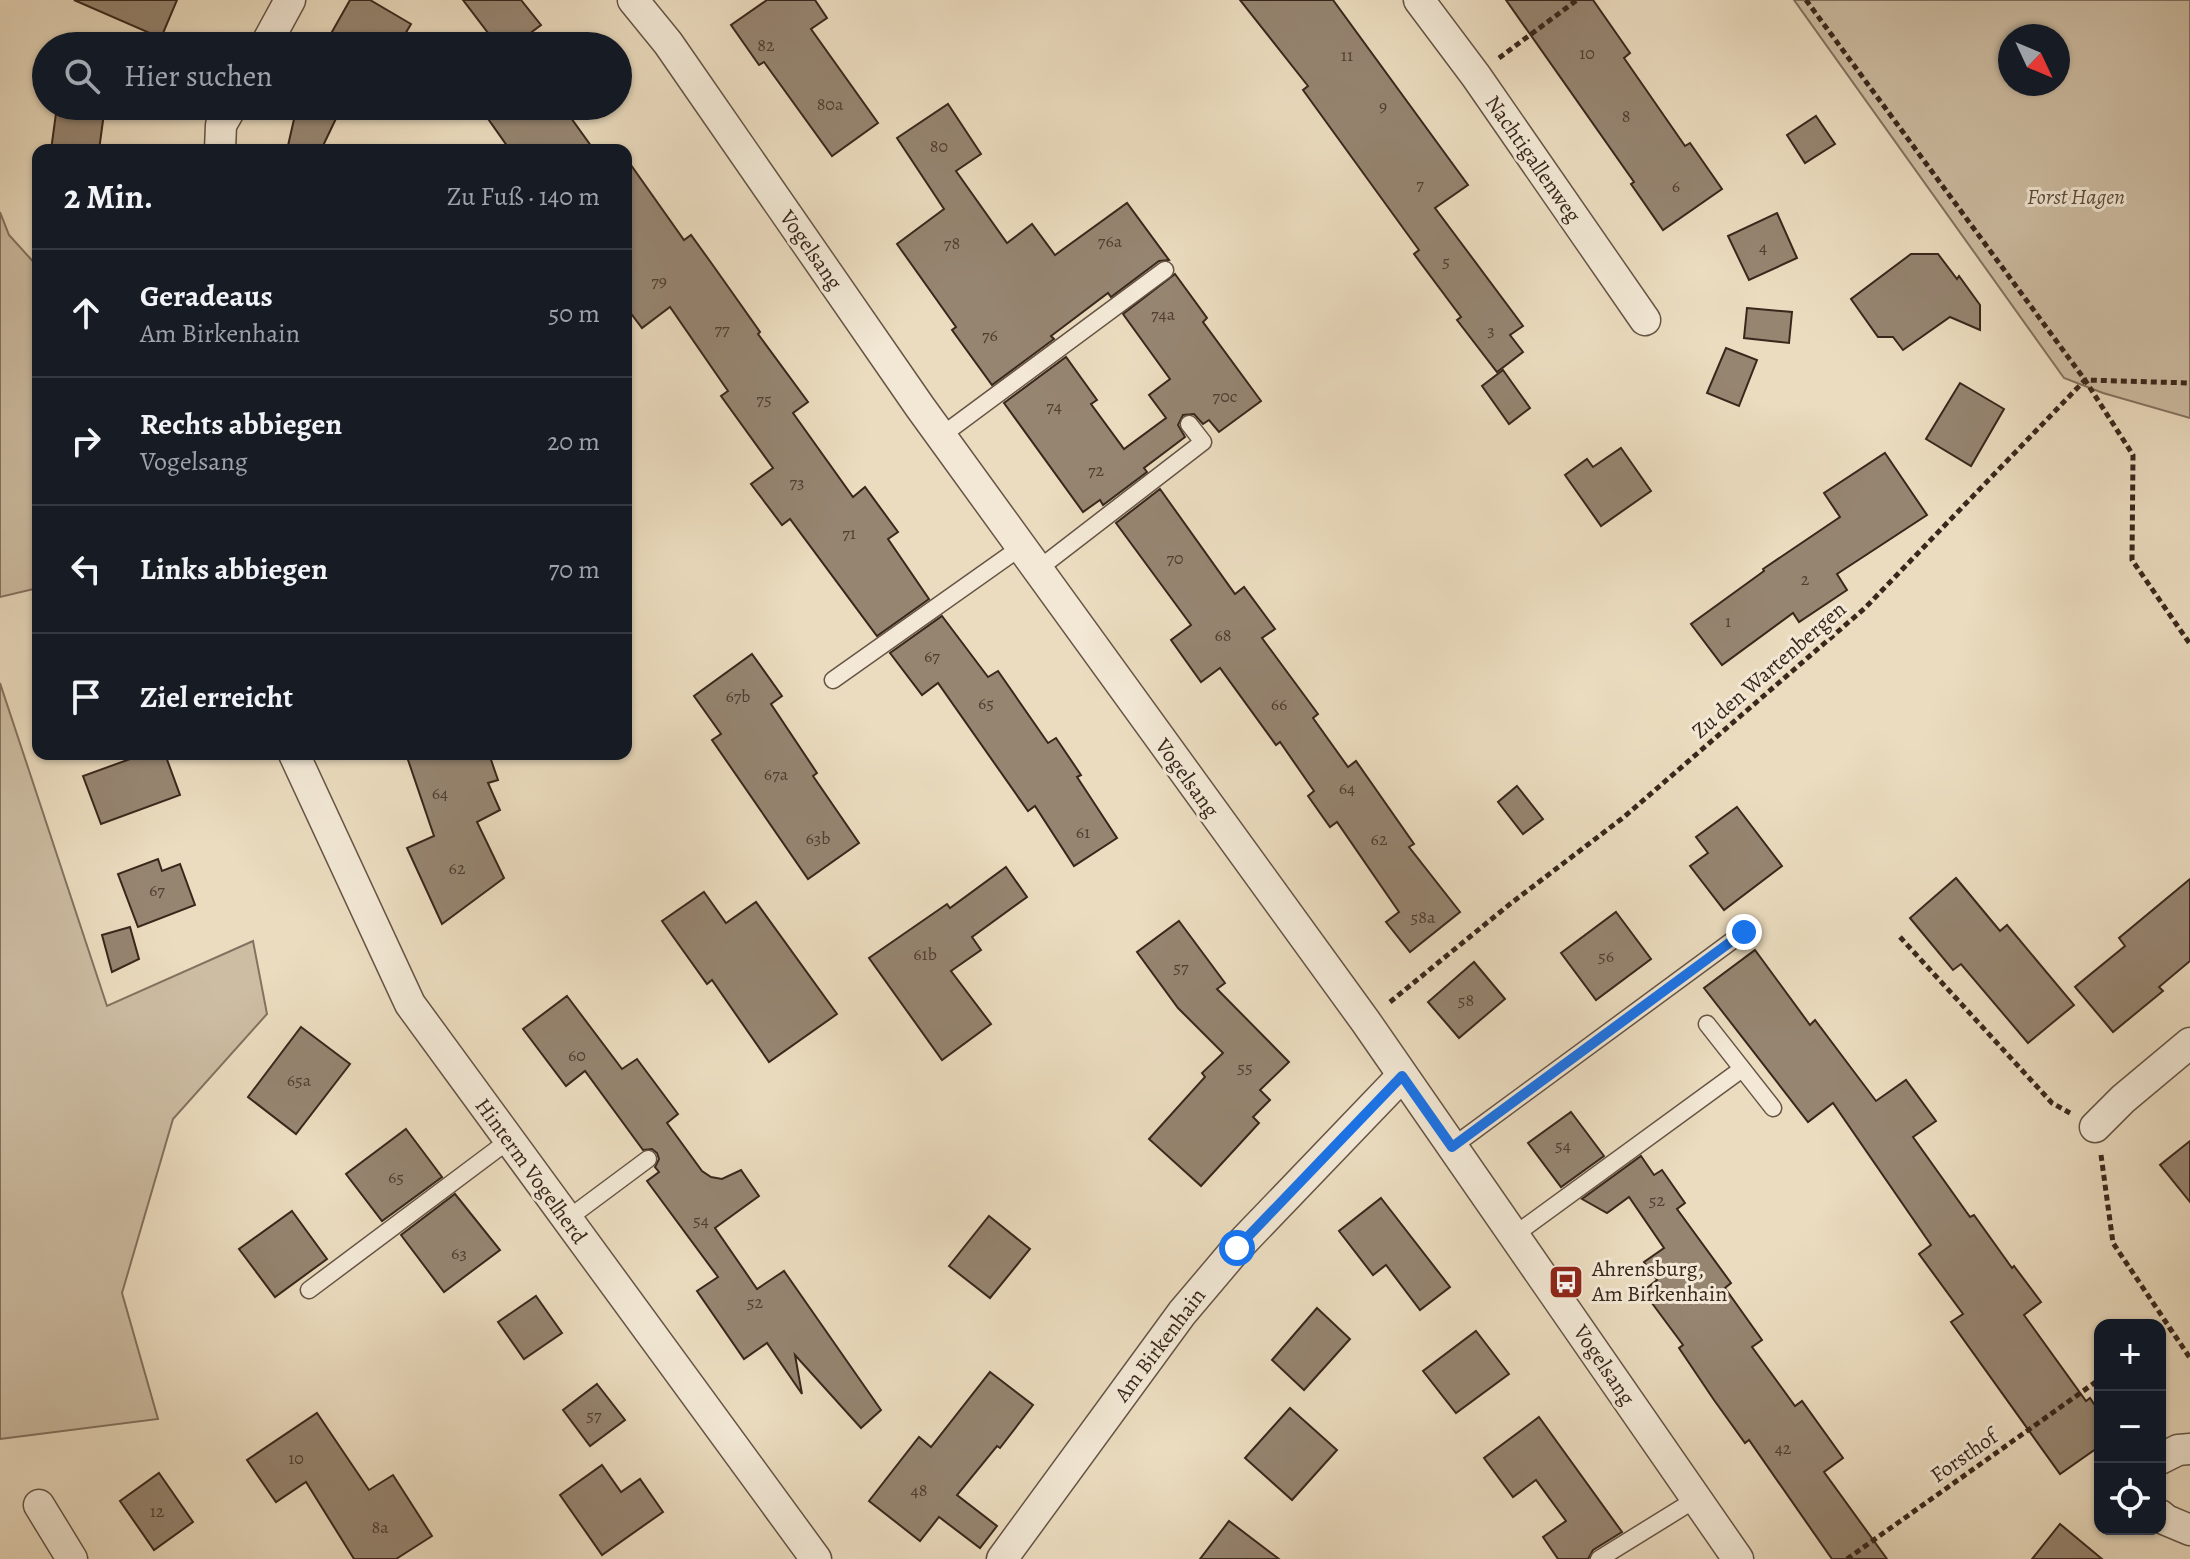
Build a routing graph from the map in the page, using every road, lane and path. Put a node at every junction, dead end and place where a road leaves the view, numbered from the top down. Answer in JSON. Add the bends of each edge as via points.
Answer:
{"nodes":[{"id":1,"x":290,"y":0,"type":"edge"},
{"id":2,"x":633,"y":0,"type":"edge"},
{"id":3,"x":1419,"y":0,"type":"edge"},
{"id":4,"x":1577,"y":0,"type":"edge"},
{"id":5,"x":1806,"y":0,"type":"edge"},
{"id":6,"x":1813,"y":3,"type":"edge"},
{"id":7,"x":273,"y":32,"type":"edge"},
{"id":8,"x":1493,"y":62,"type":"dead end"},
{"id":9,"x":224,"y":120,"type":"edge"},
{"id":10,"x":220,"y":144,"type":"edge"},
{"id":11,"x":1165,"y":270,"type":"dead end"},
{"id":12,"x":1645,"y":320,"type":"dead end"},
{"id":13,"x":2085,"y":380,"type":"junction"},
{"id":14,"x":2190,"y":383,"type":"edge"},
{"id":15,"x":1189,"y":424,"type":"dead end"},
{"id":16,"x":941,"y":436,"type":"junction"},
{"id":17,"x":1029,"y":558,"type":"junction"},
{"id":18,"x":2190,"y":644,"type":"edge"},
{"id":19,"x":833,"y":680,"type":"dead end"},
{"id":20,"x":297,"y":760,"type":"edge"},
{"id":21,"x":1744,"y":932,"type":"dead end"},
{"id":22,"x":1900,"y":937,"type":"dead end"},
{"id":23,"x":1366,"y":1022,"type":"junction"},
{"id":24,"x":1707,"y":1024,"type":"dead end"},
{"id":25,"x":2190,"y":1043,"type":"edge"},
{"id":26,"x":1742,"y":1069,"type":"junction"},
{"id":27,"x":1402,"y":1076,"type":"junction"},
{"id":28,"x":1773,"y":1108,"type":"dead end"},
{"id":29,"x":2095,"y":1127,"type":"junction"},
{"id":30,"x":508,"y":1141,"type":"junction"},
{"id":31,"x":1452,"y":1147,"type":"junction"},
{"id":32,"x":648,"y":1159,"type":"dead end"},
{"id":33,"x":566,"y":1220,"type":"junction"},
{"id":34,"x":1513,"y":1236,"type":"junction"},
{"id":35,"x":309,"y":1290,"type":"dead end"},
{"id":36,"x":2171,"y":1329,"type":"junction"},
{"id":37,"x":2166,"y":1332,"type":"edge"},
{"id":38,"x":2190,"y":1358,"type":"edge"},
{"id":39,"x":2094,"y":1383,"type":"edge"},
{"id":40,"x":2190,"y":1449,"type":"edge"},
{"id":41,"x":2166,"y":1456,"type":"edge"},
{"id":42,"x":1696,"y":1499,"type":"junction"},
{"id":43,"x":39,"y":1505,"type":"dead end"},
{"id":44,"x":2166,"y":1518,"type":"edge"},
{"id":45,"x":2190,"y":1530,"type":"edge"},
{"id":46,"x":72,"y":1559,"type":"edge"},
{"id":47,"x":816,"y":1559,"type":"edge"},
{"id":48,"x":1002,"y":1559,"type":"edge"},
{"id":49,"x":1599,"y":1559,"type":"edge"},
{"id":50,"x":1738,"y":1559,"type":"edge"},
{"id":51,"x":1847,"y":1559,"type":"edge"}],
"edges":[{"from":1,"to":7,"type":"street"},
{"from":2,"to":16,"type":"street","name":"Vogelsang"},
{"from":3,"to":12,"type":"street","name":"Nachtigallenweg"},
{"from":4,"to":8,"type":"path"},
{"from":5,"to":6,"type":"path"},
{"from":6,"to":13,"type":"path"},
{"from":9,"to":10,"type":"street"},
{"from":11,"to":16,"type":"lane"},
{"from":13,"to":14,"type":"path"},
{"from":13,"to":18,"type":"path","via":[[2133,455],[2132,560]]},
{"from":13,"to":23,"type":"path","name":"Zu den Wartenbergen","via":[[1865,608],[1624,817]]},
{"from":15,"to":17,"type":"lane","via":[[1203,442]]},
{"from":16,"to":17,"type":"street","name":"Vogelsang"},
{"from":17,"to":19,"type":"lane"},
{"from":17,"to":23,"type":"street","name":"Vogelsang"},
{"from":20,"to":30,"type":"street","name":"Hinterm Vogelherd","via":[[410,1004]]},
{"from":21,"to":31,"type":"lane"},
{"from":22,"to":29,"type":"path","via":[[2052,1103]]},
{"from":23,"to":27,"type":"street","name":"Vogelsang"},
{"from":24,"to":26,"type":"lane"},
{"from":25,"to":29,"type":"street"},
{"from":26,"to":28,"type":"lane"},
{"from":26,"to":34,"type":"lane"},
{"from":27,"to":31,"type":"street","name":"Vogelsang"},
{"from":27,"to":48,"type":"street","name":"Am Birkenhain","via":[[1182,1313]]},
{"from":29,"to":36,"type":"path","via":[[2113,1243]]},
{"from":30,"to":33,"type":"street","name":"Hinterm Vogelherd"},
{"from":30,"to":35,"type":"lane"},
{"from":31,"to":34,"type":"street","name":"Vogelsang"},
{"from":32,"to":33,"type":"lane"},
{"from":33,"to":47,"type":"street","name":"Hinterm Vogelherd"},
{"from":34,"to":42,"type":"street","name":"Vogelsang"},
{"from":36,"to":37,"type":"path"},
{"from":36,"to":38,"type":"path"},
{"from":39,"to":51,"type":"path","name":"Forsthof"},
{"from":40,"to":41,"type":"street"},
{"from":42,"to":49,"type":"lane"},
{"from":42,"to":50,"type":"street","name":"Vogelsang"},
{"from":43,"to":46,"type":"street"},
{"from":44,"to":45,"type":"street"}]}
